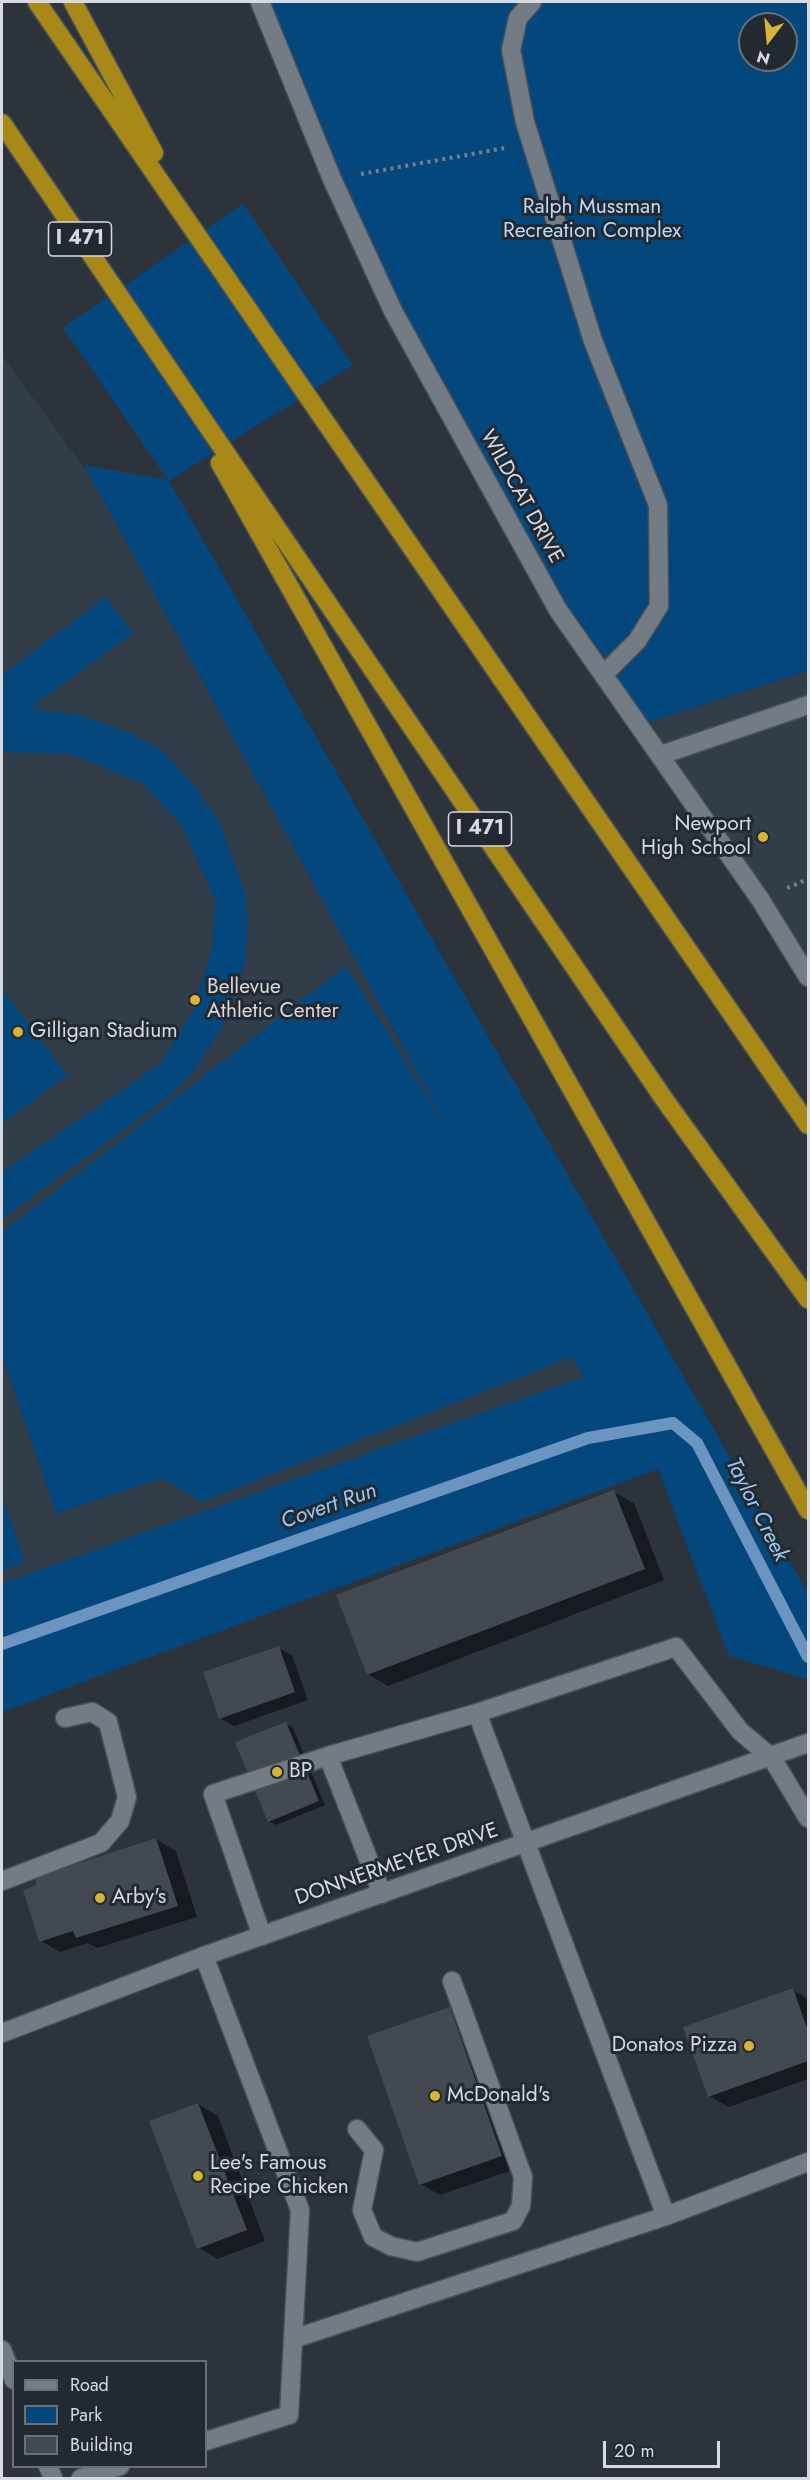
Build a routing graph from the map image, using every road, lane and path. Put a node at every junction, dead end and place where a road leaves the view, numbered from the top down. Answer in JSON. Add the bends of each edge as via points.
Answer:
{"nodes":[{"id":1,"x":37,"y":2,"type":"edge"},
{"id":2,"x":73,"y":2,"type":"edge"},
{"id":3,"x":260,"y":2,"type":"edge"},
{"id":4,"x":532,"y":2,"type":"edge"},
{"id":5,"x":2,"y":123,"type":"edge"},
{"id":6,"x":532,"y":144,"type":"junction"},
{"id":7,"x":332,"y":179,"type":"junction"},
{"id":8,"x":193,"y":227,"type":"junction"},
{"id":9,"x":158,"y":354,"type":"junction"},
{"id":10,"x":604,"y":674,"type":"junction"},
{"id":11,"x":808,"y":705,"type":"edge"},
{"id":12,"x":661,"y":755,"type":"junction"},
{"id":13,"x":808,"y":977,"type":"edge"},
{"id":14,"x":808,"y":1125,"type":"edge"},
{"id":15,"x":808,"y":1299,"type":"edge"},
{"id":16,"x":808,"y":1510,"type":"edge"},
{"id":17,"x":477,"y":1713,"type":"junction"},
{"id":18,"x":65,"y":1718,"type":"dead end"},
{"id":19,"x":808,"y":1743,"type":"edge"},
{"id":20,"x":328,"y":1756,"type":"junction"},
{"id":21,"x":772,"y":1758,"type":"junction"},
{"id":22,"x":808,"y":1818,"type":"edge"},
{"id":23,"x":527,"y":1843,"type":"junction"},
{"id":24,"x":2,"y":1881,"type":"edge"},
{"id":25,"x":382,"y":1894,"type":"junction"},
{"id":26,"x":262,"y":1936,"type":"junction"},
{"id":27,"x":204,"y":1956,"type":"junction"},
{"id":28,"x":452,"y":1981,"type":"dead end"},
{"id":29,"x":2,"y":2033,"type":"edge"},
{"id":30,"x":357,"y":2129,"type":"dead end"},
{"id":31,"x":808,"y":2162,"type":"edge"},
{"id":32,"x":666,"y":2216,"type":"junction"},
{"id":33,"x":293,"y":2339,"type":"junction"},
{"id":34,"x":2,"y":2350,"type":"edge"},
{"id":35,"x":12,"y":2375,"type":"edge"},
{"id":36,"x":207,"y":2441,"type":"edge"},
{"id":37,"x":114,"y":2468,"type":"edge"},
{"id":38,"x":81,"y":2478,"type":"edge"}],
"edges":[{"from":1,"to":8,"type":"highway"},
{"from":2,"to":8,"type":"highway"},
{"from":3,"to":7,"type":"street","name":"WILDCAT DRIVE"},
{"from":4,"to":6,"type":"street","via":[[518,18],[511,50]]},
{"from":5,"to":9,"type":"highway","number":"I 471"},
{"from":6,"to":7,"type":"path"},
{"from":6,"to":10,"type":"street","via":[[593,341],[658,505],[659,606],[637,641]]},
{"from":7,"to":10,"type":"street","name":"WILDCAT DRIVE","via":[[393,311],[558,610]]},
{"from":8,"to":14,"type":"highway"},
{"from":9,"to":15,"type":"highway","number":"I 471","via":[[664,1099]]},
{"from":9,"to":16,"type":"highway"},
{"from":10,"to":12,"type":"street","name":"WILDCAT DRIVE"},
{"from":11,"to":12,"type":"street"},
{"from":12,"to":13,"type":"street","name":"WILDCAT DRIVE"},
{"from":17,"to":20,"type":"street"},
{"from":17,"to":21,"type":"street","via":[[676,1647],[740,1731]]},
{"from":17,"to":23,"type":"street"},
{"from":18,"to":24,"type":"street","via":[[92,1712],[108,1722],[127,1797],[120,1821],[101,1843]]},
{"from":19,"to":21,"type":"street","name":"DONNERMEYER DRIVE"},
{"from":20,"to":25,"type":"street"},
{"from":20,"to":26,"type":"street","via":[[213,1794]]},
{"from":21,"to":22,"type":"street"},
{"from":21,"to":23,"type":"street","name":"DONNERMEYER DRIVE"},
{"from":23,"to":25,"type":"street","name":"DONNERMEYER DRIVE"},
{"from":23,"to":32,"type":"street"},
{"from":25,"to":26,"type":"street","name":"DONNERMEYER DRIVE"},
{"from":26,"to":27,"type":"street","name":"DONNERMEYER DRIVE"},
{"from":27,"to":29,"type":"street","name":"DONNERMEYER DRIVE"},
{"from":27,"to":33,"type":"street","via":[[300,2210]]},
{"from":28,"to":30,"type":"street","via":[[523,2177],[521,2206],[513,2221],[417,2252],[373,2237],[362,2210],[374,2150]]},
{"from":31,"to":32,"type":"street"},
{"from":32,"to":33,"type":"street"},
{"from":33,"to":36,"type":"street","via":[[289,2415]]},
{"from":34,"to":35,"type":"street"},
{"from":37,"to":38,"type":"street"}]}
